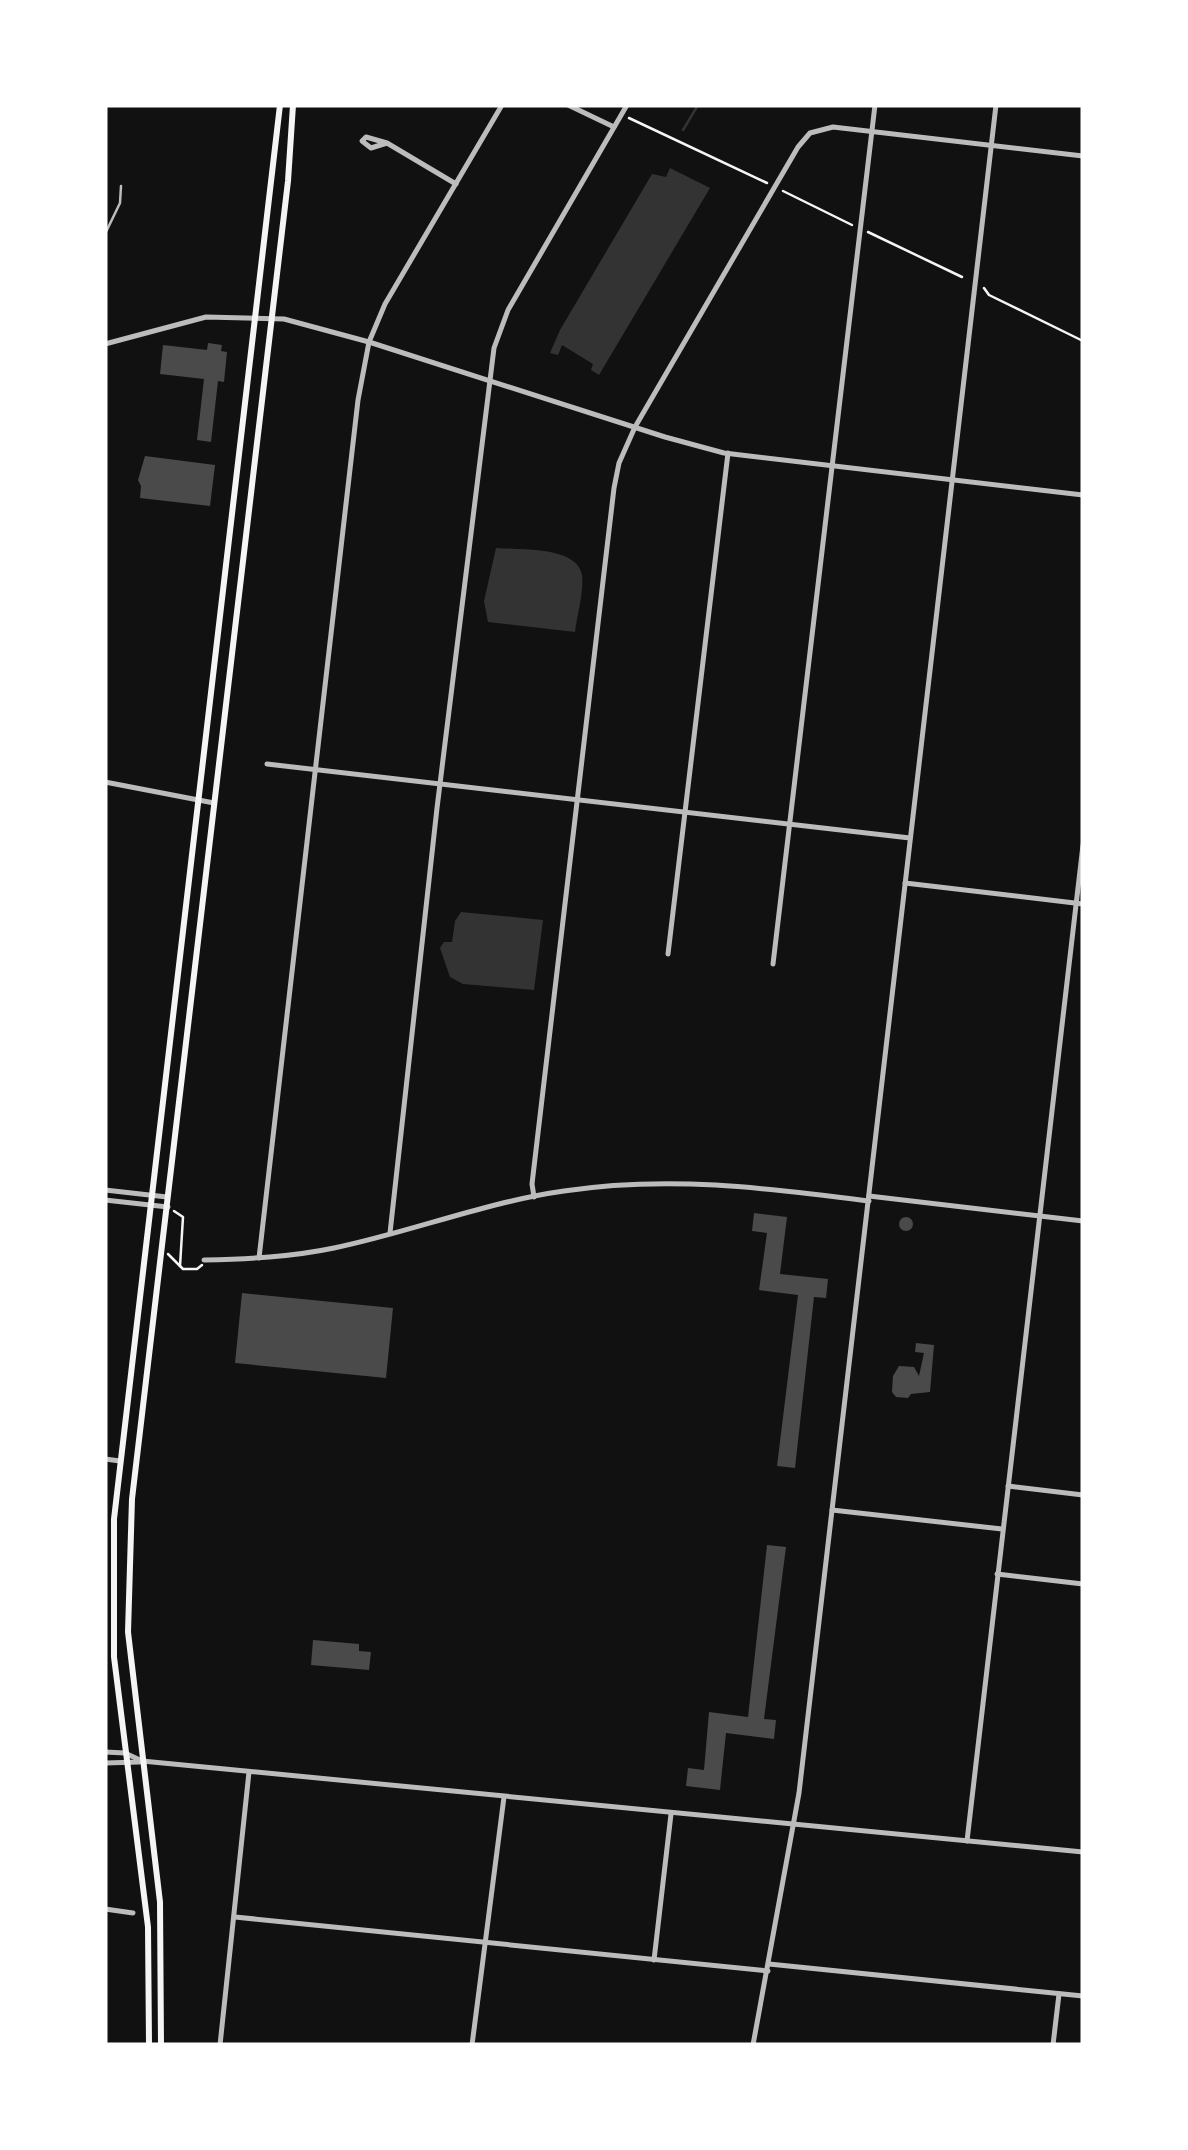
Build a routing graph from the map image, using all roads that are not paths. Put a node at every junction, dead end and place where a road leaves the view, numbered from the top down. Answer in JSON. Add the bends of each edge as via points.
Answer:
{"nodes":[{"id":1,"x":280,"y":105,"type":"edge"},
{"id":2,"x":293,"y":105,"type":"edge"},
{"id":3,"x":502,"y":105,"type":"edge"},
{"id":4,"x":568,"y":105,"type":"edge"},
{"id":5,"x":627,"y":105,"type":"edge"},
{"id":6,"x":875,"y":105,"type":"edge"},
{"id":7,"x":996,"y":105,"type":"edge"},
{"id":8,"x":614,"y":128,"type":"junction"},
{"id":9,"x":872,"y":132,"type":"junction"},
{"id":10,"x":387,"y":143,"type":"dead end"},
{"id":11,"x":990,"y":146,"type":"junction"},
{"id":12,"x":1083,"y":156,"type":"edge"},
{"id":13,"x":456,"y":184,"type":"junction"},
{"id":14,"x":121,"y":186,"type":"dead end"},
{"id":15,"x":105,"y":234,"type":"edge"},
{"id":16,"x":256,"y":317,"type":"junction"},
{"id":17,"x":271,"y":318,"type":"junction"},
{"id":18,"x":369,"y":342,"type":"junction"},
{"id":19,"x":105,"y":344,"type":"edge"},
{"id":20,"x":488,"y":381,"type":"junction"},
{"id":21,"x":635,"y":428,"type":"junction"},
{"id":22,"x":728,"y":453,"type":"junction"},
{"id":23,"x":832,"y":466,"type":"junction"},
{"id":24,"x":952,"y":479,"type":"junction"},
{"id":25,"x":1083,"y":495,"type":"edge"},
{"id":26,"x":267,"y":764,"type":"dead end"},
{"id":27,"x":315,"y":770,"type":"junction"},
{"id":28,"x":105,"y":782,"type":"edge"},
{"id":29,"x":440,"y":784,"type":"junction"},
{"id":30,"x":577,"y":800,"type":"junction"},
{"id":31,"x":198,"y":801,"type":"junction"},
{"id":32,"x":214,"y":802,"type":"junction"},
{"id":33,"x":685,"y":814,"type":"junction"},
{"id":34,"x":790,"y":824,"type":"junction"},
{"id":35,"x":910,"y":838,"type":"junction"},
{"id":36,"x":1083,"y":845,"type":"edge"},
{"id":37,"x":905,"y":883,"type":"junction"},
{"id":38,"x":1080,"y":904,"type":"edge"},
{"id":39,"x":668,"y":954,"type":"dead end"},
{"id":40,"x":773,"y":964,"type":"dead end"},
{"id":41,"x":105,"y":1190,"type":"edge"},
{"id":42,"x":152,"y":1195,"type":"junction"},
{"id":43,"x":534,"y":1196,"type":"junction"},
{"id":44,"x":169,"y":1197,"type":"junction"},
{"id":45,"x":869,"y":1198,"type":"junction"},
{"id":46,"x":105,"y":1200,"type":"edge"},
{"id":47,"x":151,"y":1205,"type":"junction"},
{"id":48,"x":170,"y":1209,"type":"junction"},
{"id":49,"x":1038,"y":1216,"type":"junction"},
{"id":50,"x":1083,"y":1222,"type":"edge"},
{"id":51,"x":390,"y":1233,"type":"junction"},
{"id":52,"x":259,"y":1258,"type":"junction"},
{"id":53,"x":204,"y":1260,"type":"road end"},
{"id":54,"x":105,"y":1460,"type":"edge"},
{"id":55,"x":120,"y":1461,"type":"junction"},
{"id":56,"x":1008,"y":1486,"type":"junction"},
{"id":57,"x":1083,"y":1495,"type":"edge"},
{"id":58,"x":832,"y":1510,"type":"junction"},
{"id":59,"x":1002,"y":1530,"type":"junction"},
{"id":60,"x":997,"y":1574,"type":"junction"},
{"id":61,"x":1083,"y":1584,"type":"edge"},
{"id":62,"x":105,"y":1752,"type":"edge"},
{"id":63,"x":125,"y":1753,"type":"junction"},
{"id":64,"x":142,"y":1762,"type":"junction"},
{"id":65,"x":105,"y":1763,"type":"edge"},
{"id":66,"x":127,"y":1764,"type":"junction"},
{"id":67,"x":249,"y":1772,"type":"junction"},
{"id":68,"x":504,"y":1796,"type":"junction"},
{"id":69,"x":671,"y":1813,"type":"junction"},
{"id":70,"x":795,"y":1825,"type":"junction"},
{"id":71,"x":967,"y":1841,"type":"junction"},
{"id":72,"x":1083,"y":1852,"type":"edge"},
{"id":73,"x":105,"y":1909,"type":"edge"},
{"id":74,"x":133,"y":1912,"type":"dead end"},
{"id":75,"x":235,"y":1917,"type":"junction"},
{"id":76,"x":485,"y":1942,"type":"junction"},
{"id":77,"x":654,"y":1960,"type":"junction"},
{"id":78,"x":768,"y":1967,"type":"junction"},
{"id":79,"x":1059,"y":1994,"type":"junction"},
{"id":80,"x":1083,"y":1996,"type":"edge"},
{"id":81,"x":148,"y":2045,"type":"edge"},
{"id":82,"x":161,"y":2045,"type":"edge"},
{"id":83,"x":220,"y":2045,"type":"edge"},
{"id":84,"x":472,"y":2045,"type":"edge"},
{"id":85,"x":754,"y":2045,"type":"edge"},
{"id":86,"x":1053,"y":2045,"type":"edge"}],
"edges":[{"from":1,"to":16,"type":"main road"},
{"from":2,"to":17,"type":"main road"},
{"from":3,"to":13,"type":"street"},
{"from":4,"to":8,"type":"street"},
{"from":5,"to":8,"type":"street"},
{"from":6,"to":9,"type":"street"},
{"from":7,"to":11,"type":"street"},
{"from":8,"to":20,"type":"street","via":[[508,310]]},
{"from":9,"to":11,"type":"street"},
{"from":9,"to":21,"type":"street","via":[[830,127],[810,134]]},
{"from":9,"to":23,"type":"street"},
{"from":10,"to":13,"type":"street"},
{"from":11,"to":12,"type":"street"},
{"from":11,"to":24,"type":"street"},
{"from":13,"to":18,"type":"street"},
{"from":14,"to":15,"type":"lane"},
{"from":16,"to":17,"type":"street"},
{"from":16,"to":19,"type":"street","via":[[206,317]]},
{"from":16,"to":31,"type":"main road"},
{"from":17,"to":18,"type":"street"},
{"from":17,"to":32,"type":"main road"},
{"from":18,"to":20,"type":"street"},
{"from":18,"to":27,"type":"street"},
{"from":20,"to":21,"type":"street"},
{"from":20,"to":29,"type":"street"},
{"from":21,"to":22,"type":"street"},
{"from":21,"to":30,"type":"street","via":[[614,488]]},
{"from":22,"to":23,"type":"street"},
{"from":22,"to":33,"type":"street"},
{"from":23,"to":24,"type":"street"},
{"from":23,"to":34,"type":"street"},
{"from":24,"to":25,"type":"street"},
{"from":24,"to":35,"type":"street"},
{"from":26,"to":27,"type":"street"},
{"from":27,"to":29,"type":"street"},
{"from":27,"to":52,"type":"street"},
{"from":28,"to":31,"type":"street"},
{"from":29,"to":30,"type":"street"},
{"from":29,"to":51,"type":"street"},
{"from":30,"to":33,"type":"street"},
{"from":30,"to":43,"type":"street"},
{"from":31,"to":32,"type":"street"},
{"from":31,"to":42,"type":"main road"},
{"from":32,"to":44,"type":"main road"},
{"from":33,"to":34,"type":"street"},
{"from":33,"to":39,"type":"street"},
{"from":34,"to":35,"type":"street"},
{"from":34,"to":40,"type":"street"},
{"from":35,"to":37,"type":"street"},
{"from":36,"to":38,"type":"street"},
{"from":37,"to":38,"type":"street"},
{"from":37,"to":45,"type":"street"},
{"from":38,"to":49,"type":"street"},
{"from":41,"to":42,"type":"street"},
{"from":42,"to":44,"type":"street"},
{"from":42,"to":47,"type":"main road"},
{"from":43,"to":45,"type":"street","via":[[609,1185],[699,1183]]},
{"from":43,"to":51,"type":"street"},
{"from":44,"to":48,"type":"main road"},
{"from":45,"to":49,"type":"street"},
{"from":45,"to":58,"type":"street"},
{"from":46,"to":47,"type":"street"},
{"from":47,"to":48,"type":"street"},
{"from":47,"to":55,"type":"main road"},
{"from":48,"to":64,"type":"main road","via":[[128,1565]]},
{"from":49,"to":50,"type":"street"},
{"from":49,"to":56,"type":"street"},
{"from":51,"to":52,"type":"street"},
{"from":52,"to":53,"type":"street"},
{"from":54,"to":55,"type":"street"},
{"from":55,"to":63,"type":"main road","via":[[112,1583]]},
{"from":56,"to":57,"type":"street"},
{"from":56,"to":59,"type":"street"},
{"from":58,"to":59,"type":"street"},
{"from":58,"to":70,"type":"street"},
{"from":59,"to":60,"type":"street"},
{"from":60,"to":61,"type":"street"},
{"from":60,"to":71,"type":"street"},
{"from":62,"to":63,"type":"street"},
{"from":63,"to":64,"type":"street"},
{"from":63,"to":66,"type":"main road"},
{"from":64,"to":66,"type":"street"},
{"from":64,"to":67,"type":"street"},
{"from":64,"to":82,"type":"main road","via":[[160,1902]]},
{"from":65,"to":66,"type":"street"},
{"from":66,"to":81,"type":"main road","via":[[148,1927]]},
{"from":67,"to":68,"type":"street"},
{"from":67,"to":75,"type":"street"},
{"from":68,"to":69,"type":"street"},
{"from":68,"to":76,"type":"street"},
{"from":69,"to":70,"type":"street"},
{"from":69,"to":77,"type":"street"},
{"from":70,"to":71,"type":"street"},
{"from":70,"to":78,"type":"street"},
{"from":71,"to":72,"type":"street"},
{"from":73,"to":74,"type":"street"},
{"from":75,"to":76,"type":"street"},
{"from":75,"to":83,"type":"street"},
{"from":76,"to":77,"type":"street"},
{"from":76,"to":84,"type":"street"},
{"from":77,"to":78,"type":"street"},
{"from":78,"to":79,"type":"street"},
{"from":78,"to":85,"type":"street"},
{"from":79,"to":80,"type":"street"},
{"from":79,"to":86,"type":"street"}]}
